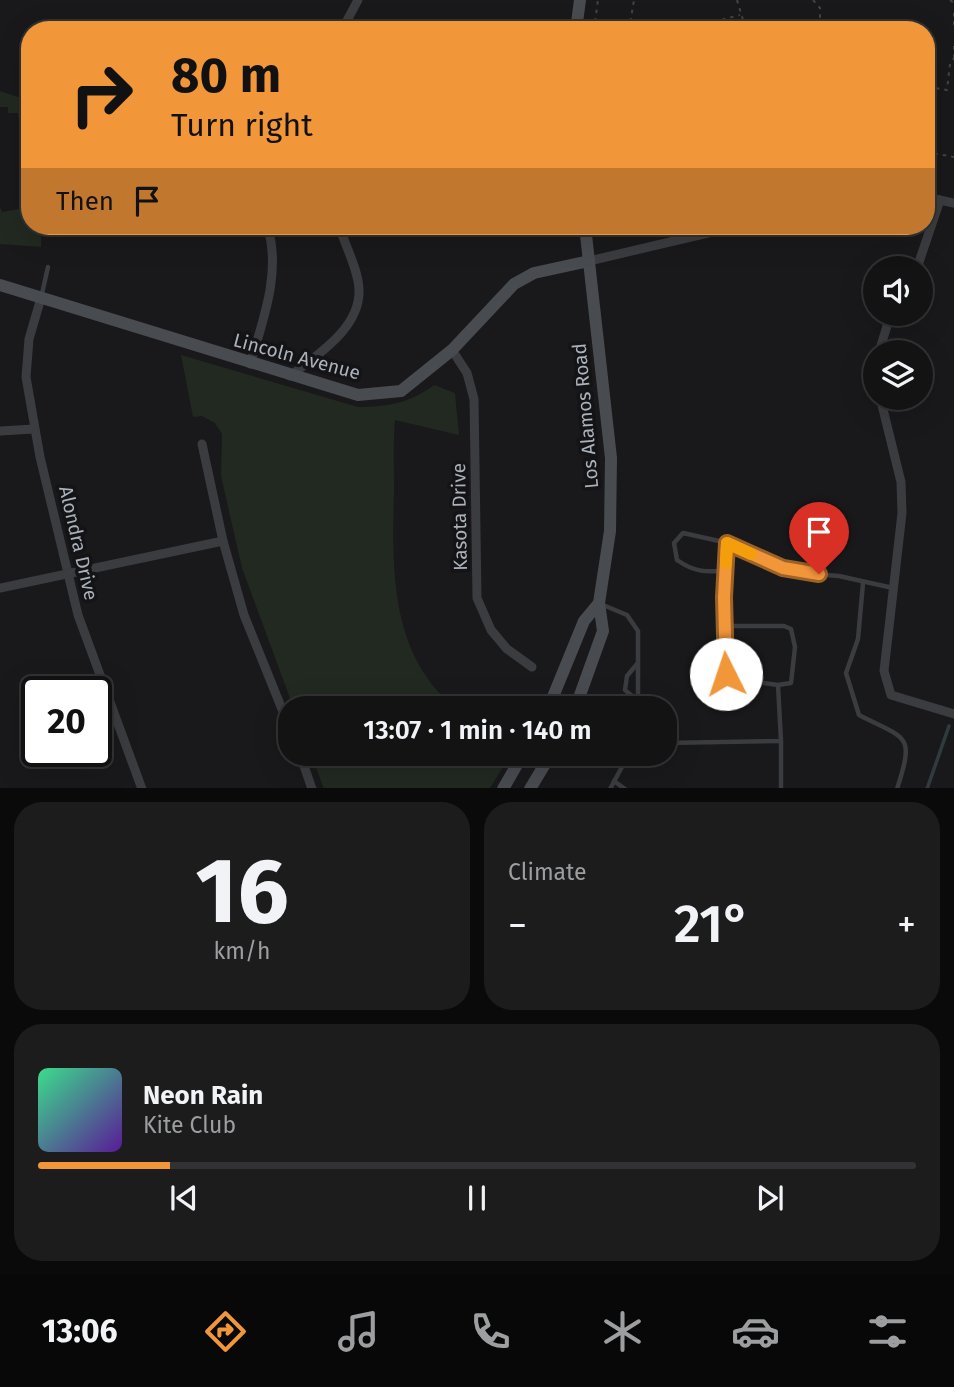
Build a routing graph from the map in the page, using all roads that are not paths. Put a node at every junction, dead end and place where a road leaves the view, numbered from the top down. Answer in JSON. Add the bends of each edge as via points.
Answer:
{"nodes":[{"id":1,"x":358,"y":0,"type":"edge"},
{"id":2,"x":580,"y":0,"type":"edge"},
{"id":3,"x":347,"y":21,"type":"edge"},
{"id":4,"x":577,"y":21,"type":"edge"},
{"id":5,"x":935,"y":199,"type":"edge"},
{"id":6,"x":940,"y":200,"type":"junction"},
{"id":7,"x":954,"y":203,"type":"edge"},
{"id":8,"x":935,"y":215,"type":"edge"},
{"id":9,"x":270,"y":235,"type":"edge"},
{"id":10,"x":342,"y":235,"type":"edge"},
{"id":11,"x":586,"y":235,"type":"edge"},
{"id":12,"x":700,"y":235,"type":"edge"},
{"id":13,"x":928,"y":235,"type":"edge"},
{"id":14,"x":921,"y":256,"type":"edge"},
{"id":15,"x":589,"y":261,"type":"junction"},
{"id":16,"x":48,"y":267,"type":"dead end"},
{"id":17,"x":0,"y":285,"type":"edge"},
{"id":18,"x":41,"y":298,"type":"junction"},
{"id":19,"x":452,"y":351,"type":"junction"},
{"id":20,"x":250,"y":364,"type":"junction"},
{"id":21,"x":290,"y":376,"type":"junction"},
{"id":22,"x":883,"y":410,"type":"edge"},
{"id":23,"x":34,"y":429,"type":"junction"},
{"id":24,"x":0,"y":431,"type":"edge"},
{"id":25,"x":202,"y":444,"type":"dead end"},
{"id":26,"x":223,"y":541,"type":"junction"},
{"id":27,"x":727,"y":543,"type":"junction"},
{"id":28,"x":726,"y":570,"type":"junction"},
{"id":29,"x":67,"y":572,"type":"junction"},
{"id":30,"x":863,"y":583,"type":"junction"},
{"id":31,"x":0,"y":588,"type":"edge"},
{"id":32,"x":893,"y":588,"type":"junction"},
{"id":33,"x":599,"y":603,"type":"junction"},
{"id":34,"x":724,"y":626,"type":"junction"},
{"id":35,"x":638,"y":664,"type":"junction"},
{"id":36,"x":532,"y":667,"type":"dead end"},
{"id":37,"x":100,"y":676,"type":"edge"},
{"id":38,"x":778,"y":685,"type":"junction"},
{"id":39,"x":553,"y":696,"type":"edge"},
{"id":40,"x":580,"y":696,"type":"edge"},
{"id":41,"x":632,"y":696,"type":"edge"},
{"id":42,"x":638,"y":696,"type":"edge"},
{"id":43,"x":278,"y":699,"type":"edge"},
{"id":44,"x":112,"y":714,"type":"edge"},
{"id":45,"x":954,"y":714,"type":"edge"},
{"id":46,"x":781,"y":741,"type":"junction"},
{"id":47,"x":677,"y":743,"type":"edge"},
{"id":48,"x":304,"y":766,"type":"edge"},
{"id":49,"x":516,"y":766,"type":"edge"},
{"id":50,"x":544,"y":766,"type":"edge"},
{"id":51,"x":622,"y":766,"type":"edge"},
{"id":52,"x":614,"y":781,"type":"junction"},
{"id":53,"x":142,"y":788,"type":"edge"},
{"id":54,"x":312,"y":788,"type":"edge"},
{"id":55,"x":504,"y":788,"type":"edge"},
{"id":56,"x":531,"y":788,"type":"edge"},
{"id":57,"x":610,"y":788,"type":"edge"},
{"id":58,"x":624,"y":788,"type":"edge"},
{"id":59,"x":781,"y":788,"type":"edge"},
{"id":60,"x":897,"y":788,"type":"edge"}],
"edges":[{"from":1,"to":3,"type":"street"},
{"from":2,"to":4,"type":"main road"},
{"from":5,"to":6,"type":"street"},
{"from":6,"to":7,"type":"street"},
{"from":6,"to":8,"type":"street"},
{"from":9,"to":20,"type":"street","via":[[268,307]]},
{"from":10,"to":21,"type":"street","via":[[359,288],[354,314],[339,336]]},
{"from":11,"to":15,"type":"main road","name":"Los Alamos Road"},
{"from":12,"to":15,"type":"street"},
{"from":13,"to":14,"type":"street"},
{"from":15,"to":19,"type":"main road","name":"Lincoln Avenue","via":[[534,273],[514,284]]},
{"from":15,"to":33,"type":"main road","name":"Los Alamos Road","via":[[611,458],[610,531]]},
{"from":16,"to":18,"type":"lane"},
{"from":17,"to":18,"type":"main road","name":"Lincoln Avenue"},
{"from":18,"to":20,"type":"main road","name":"Lincoln Avenue"},
{"from":18,"to":23,"type":"street","name":"Alondra Drive","via":[[29,339],[26,377]]},
{"from":19,"to":21,"type":"main road","name":"Lincoln Avenue","via":[[401,391],[358,395]]},
{"from":19,"to":36,"type":"street","name":"Kasota Drive","via":[[467,373],[474,398],[477,598],[491,630]]},
{"from":20,"to":21,"type":"main road","name":"Lincoln Avenue"},
{"from":22,"to":32,"type":"street","via":[[901,482]]},
{"from":23,"to":24,"type":"street"},
{"from":23,"to":29,"type":"street","name":"Alondra Drive"},
{"from":25,"to":26,"type":"street"},
{"from":26,"to":29,"type":"street"},
{"from":26,"to":43,"type":"street","via":[[244,615]]},
{"from":27,"to":28,"type":"lane"},
{"from":27,"to":28,"type":"lane","via":[[683,533],[674,543],[677,559],[688,567],[699,572]]},
{"from":27,"to":30,"type":"lane","via":[[783,568]]},
{"from":28,"to":34,"type":"lane"},
{"from":29,"to":31,"type":"street"},
{"from":29,"to":37,"type":"street","name":"Alondra Drive"},
{"from":30,"to":32,"type":"lane"},
{"from":30,"to":60,"type":"lane","via":[[858,639],[846,673],[859,715],[897,733],[907,745]]},
{"from":32,"to":45,"type":"street","via":[[884,671],[891,695]]},
{"from":33,"to":35,"type":"lane","via":[[634,622]]},
{"from":33,"to":39,"type":"main road","name":"Los Alamos Road","via":[[584,621]]},
{"from":33,"to":40,"type":"main road","name":"Los Alamos Road","via":[[603,631]]},
{"from":34,"to":38,"type":"lane","via":[[726,674]]},
{"from":34,"to":38,"type":"lane","via":[[784,625],[792,629],[791,683]]},
{"from":35,"to":41,"type":"lane","via":[[627,676],[625,690]]},
{"from":35,"to":42,"type":"lane"},
{"from":38,"to":46,"type":"lane"},
{"from":44,"to":53,"type":"street","name":"Alondra Drive"},
{"from":46,"to":47,"type":"lane"},
{"from":46,"to":59,"type":"lane"},
{"from":48,"to":54,"type":"street"},
{"from":49,"to":55,"type":"main road"},
{"from":50,"to":56,"type":"main road"},
{"from":51,"to":52,"type":"lane"},
{"from":52,"to":57,"type":"lane"},
{"from":52,"to":58,"type":"lane"}]}
